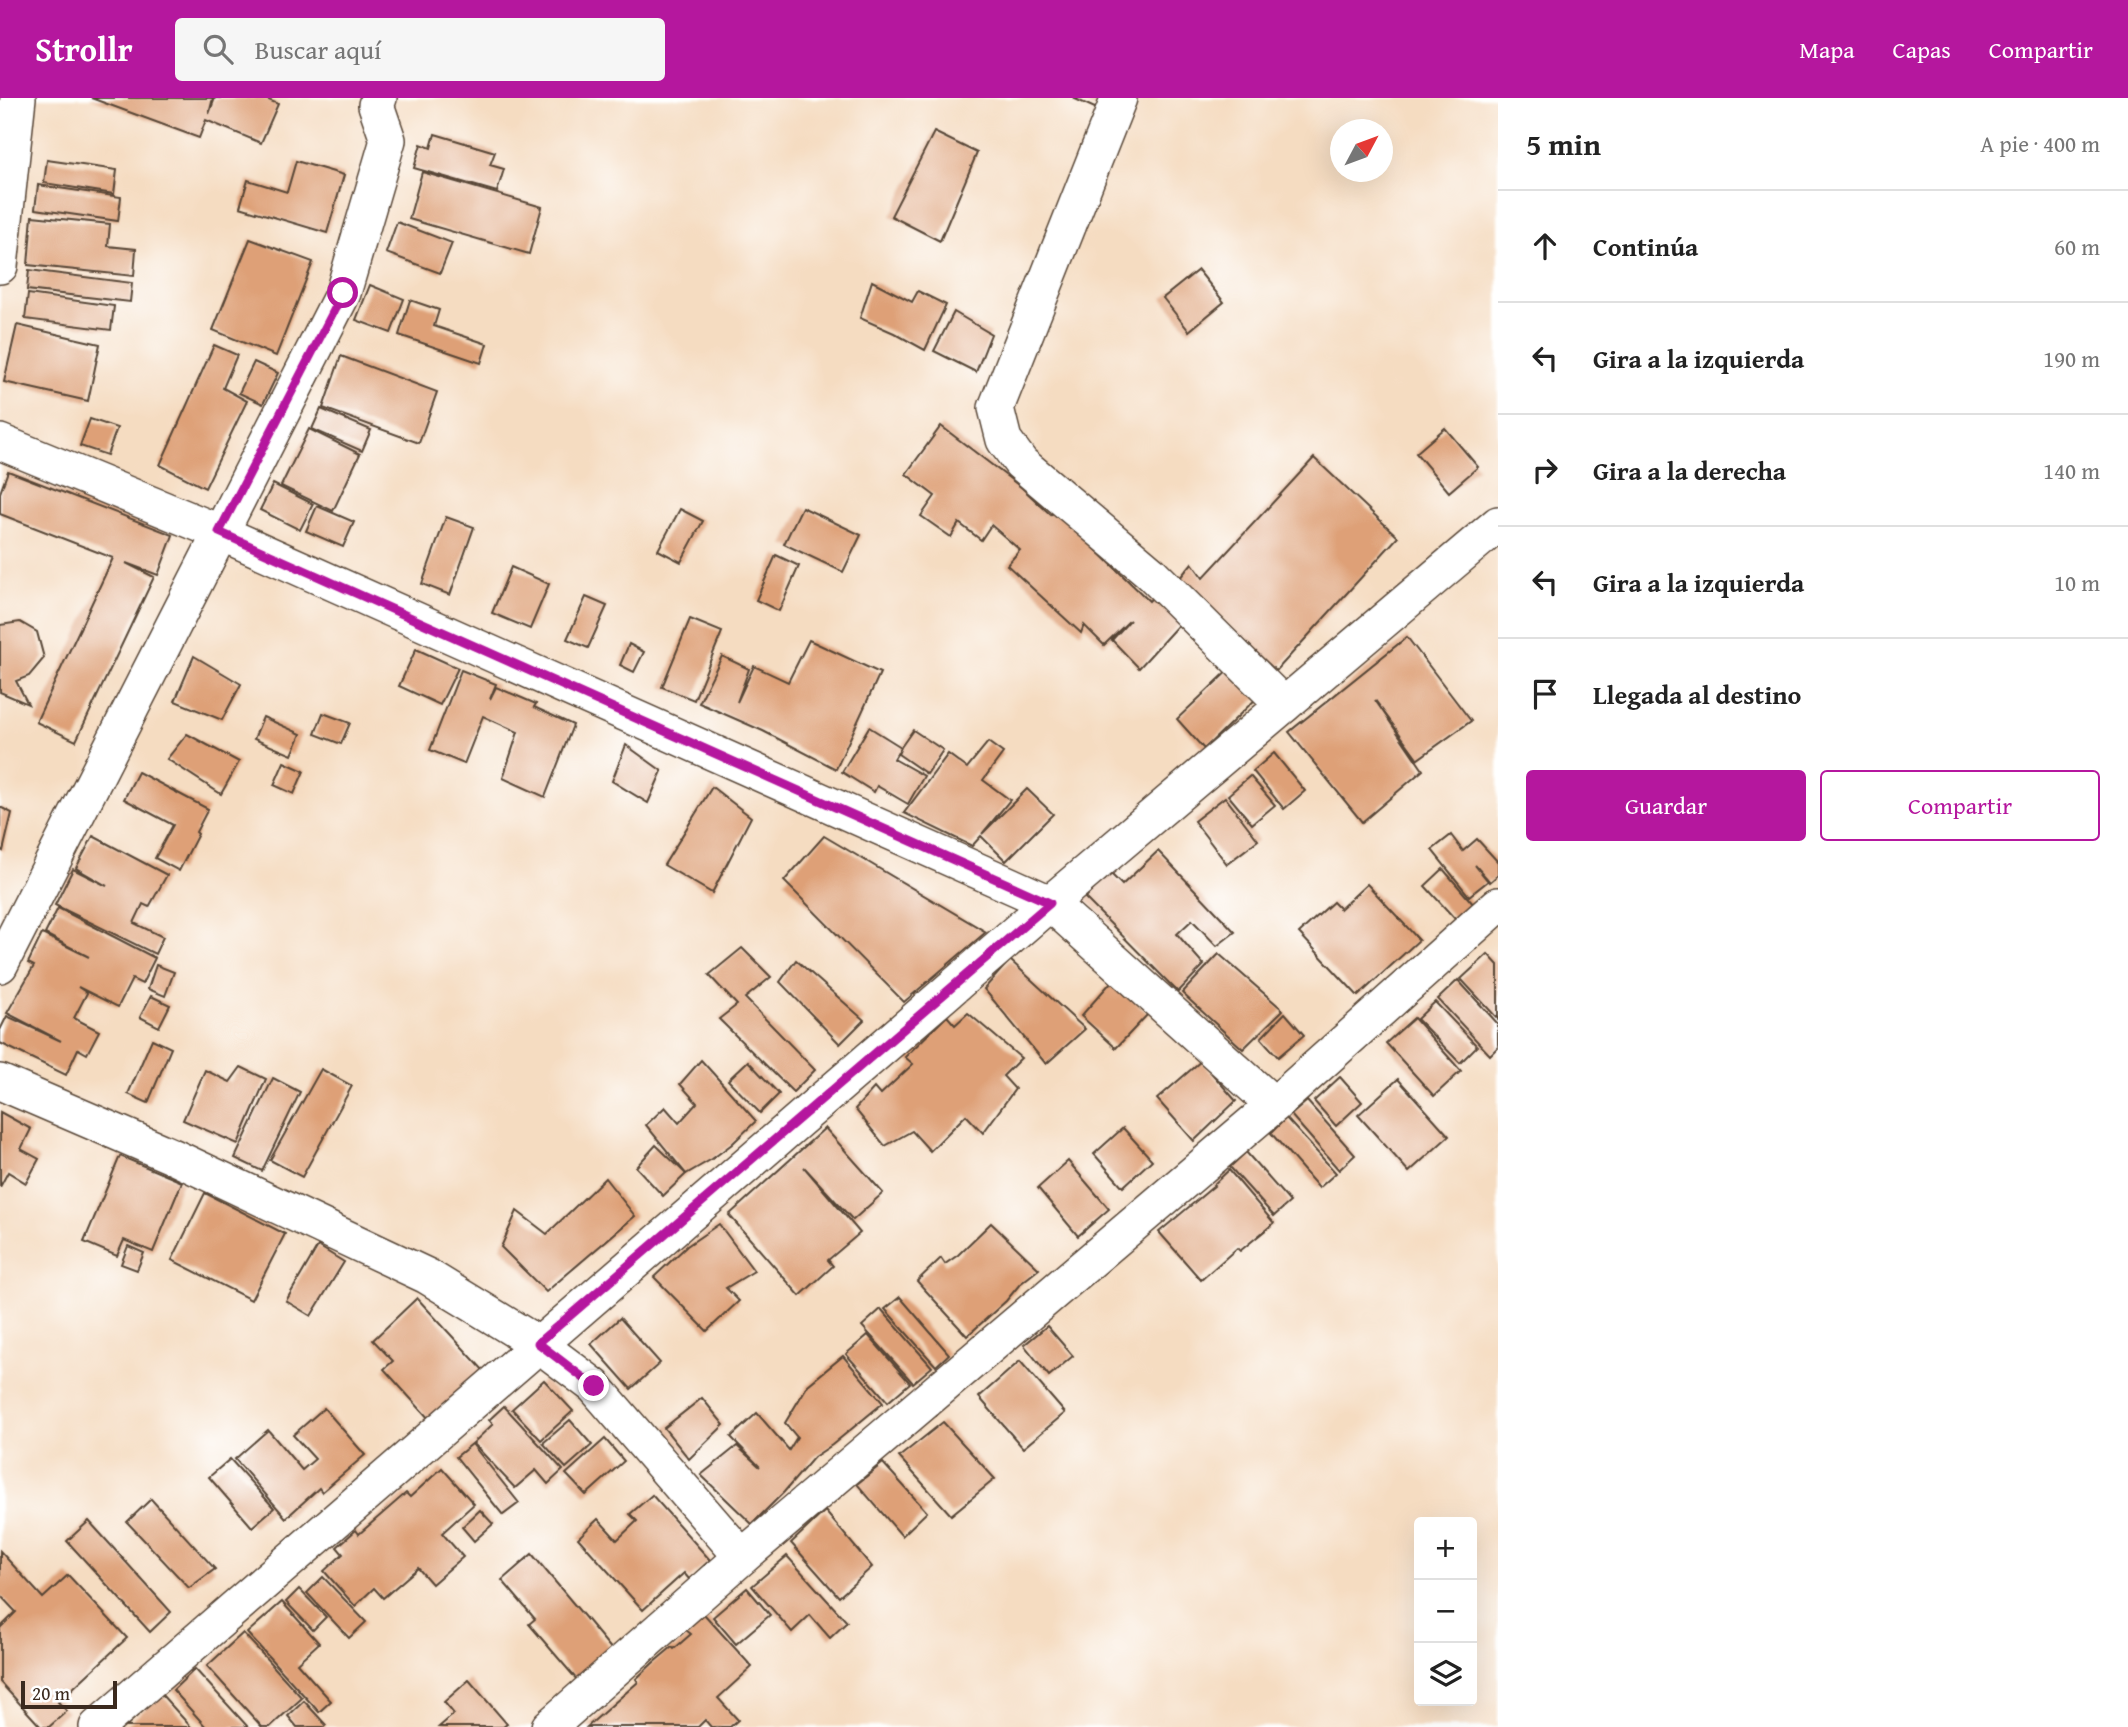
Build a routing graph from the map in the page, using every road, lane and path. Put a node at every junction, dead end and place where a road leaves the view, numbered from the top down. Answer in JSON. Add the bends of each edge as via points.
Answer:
{"nodes":[{"id":1,"x":18,"y":98,"type":"edge"},
{"id":2,"x":1119,"y":98,"type":"edge"},
{"id":3,"x":370,"y":100,"type":"edge"},
{"id":4,"x":0,"y":266,"type":"edge"},
{"id":5,"x":0,"y":443,"type":"edge"},
{"id":6,"x":1498,"y":524,"type":"edge"},
{"id":7,"x":219,"y":532,"type":"junction"},
{"id":8,"x":1284,"y":705,"type":"junction"},
{"id":9,"x":1050,"y":903,"type":"junction"},
{"id":10,"x":1498,"y":905,"type":"edge"},
{"id":11,"x":0,"y":965,"type":"edge"},
{"id":12,"x":0,"y":1082,"type":"edge"},
{"id":13,"x":1273,"y":1105,"type":"junction"},
{"id":14,"x":538,"y":1343,"type":"junction"},
{"id":15,"x":742,"y":1557,"type":"junction"},
{"id":16,"x":97,"y":1727,"type":"edge"},
{"id":17,"x":549,"y":1727,"type":"edge"}],
"edges":[{"from":1,"to":4,"type":"street"},
{"from":2,"to":8,"type":"street","via":[[996,408],[1004,440],[1021,463],[1150,572]]},
{"from":3,"to":7,"type":"street","via":[[388,140],[343,293]]},
{"from":5,"to":7,"type":"street"},
{"from":6,"to":8,"type":"street"},
{"from":7,"to":9,"type":"street"},
{"from":7,"to":11,"type":"street"},
{"from":8,"to":9,"type":"street"},
{"from":9,"to":13,"type":"street"},
{"from":9,"to":14,"type":"street"},
{"from":10,"to":13,"type":"street"},
{"from":12,"to":14,"type":"street","via":[[174,1157],[427,1276]]},
{"from":13,"to":15,"type":"street"},
{"from":14,"to":15,"type":"street","via":[[594,1386]]},
{"from":14,"to":16,"type":"street"},
{"from":15,"to":17,"type":"street"}]}
